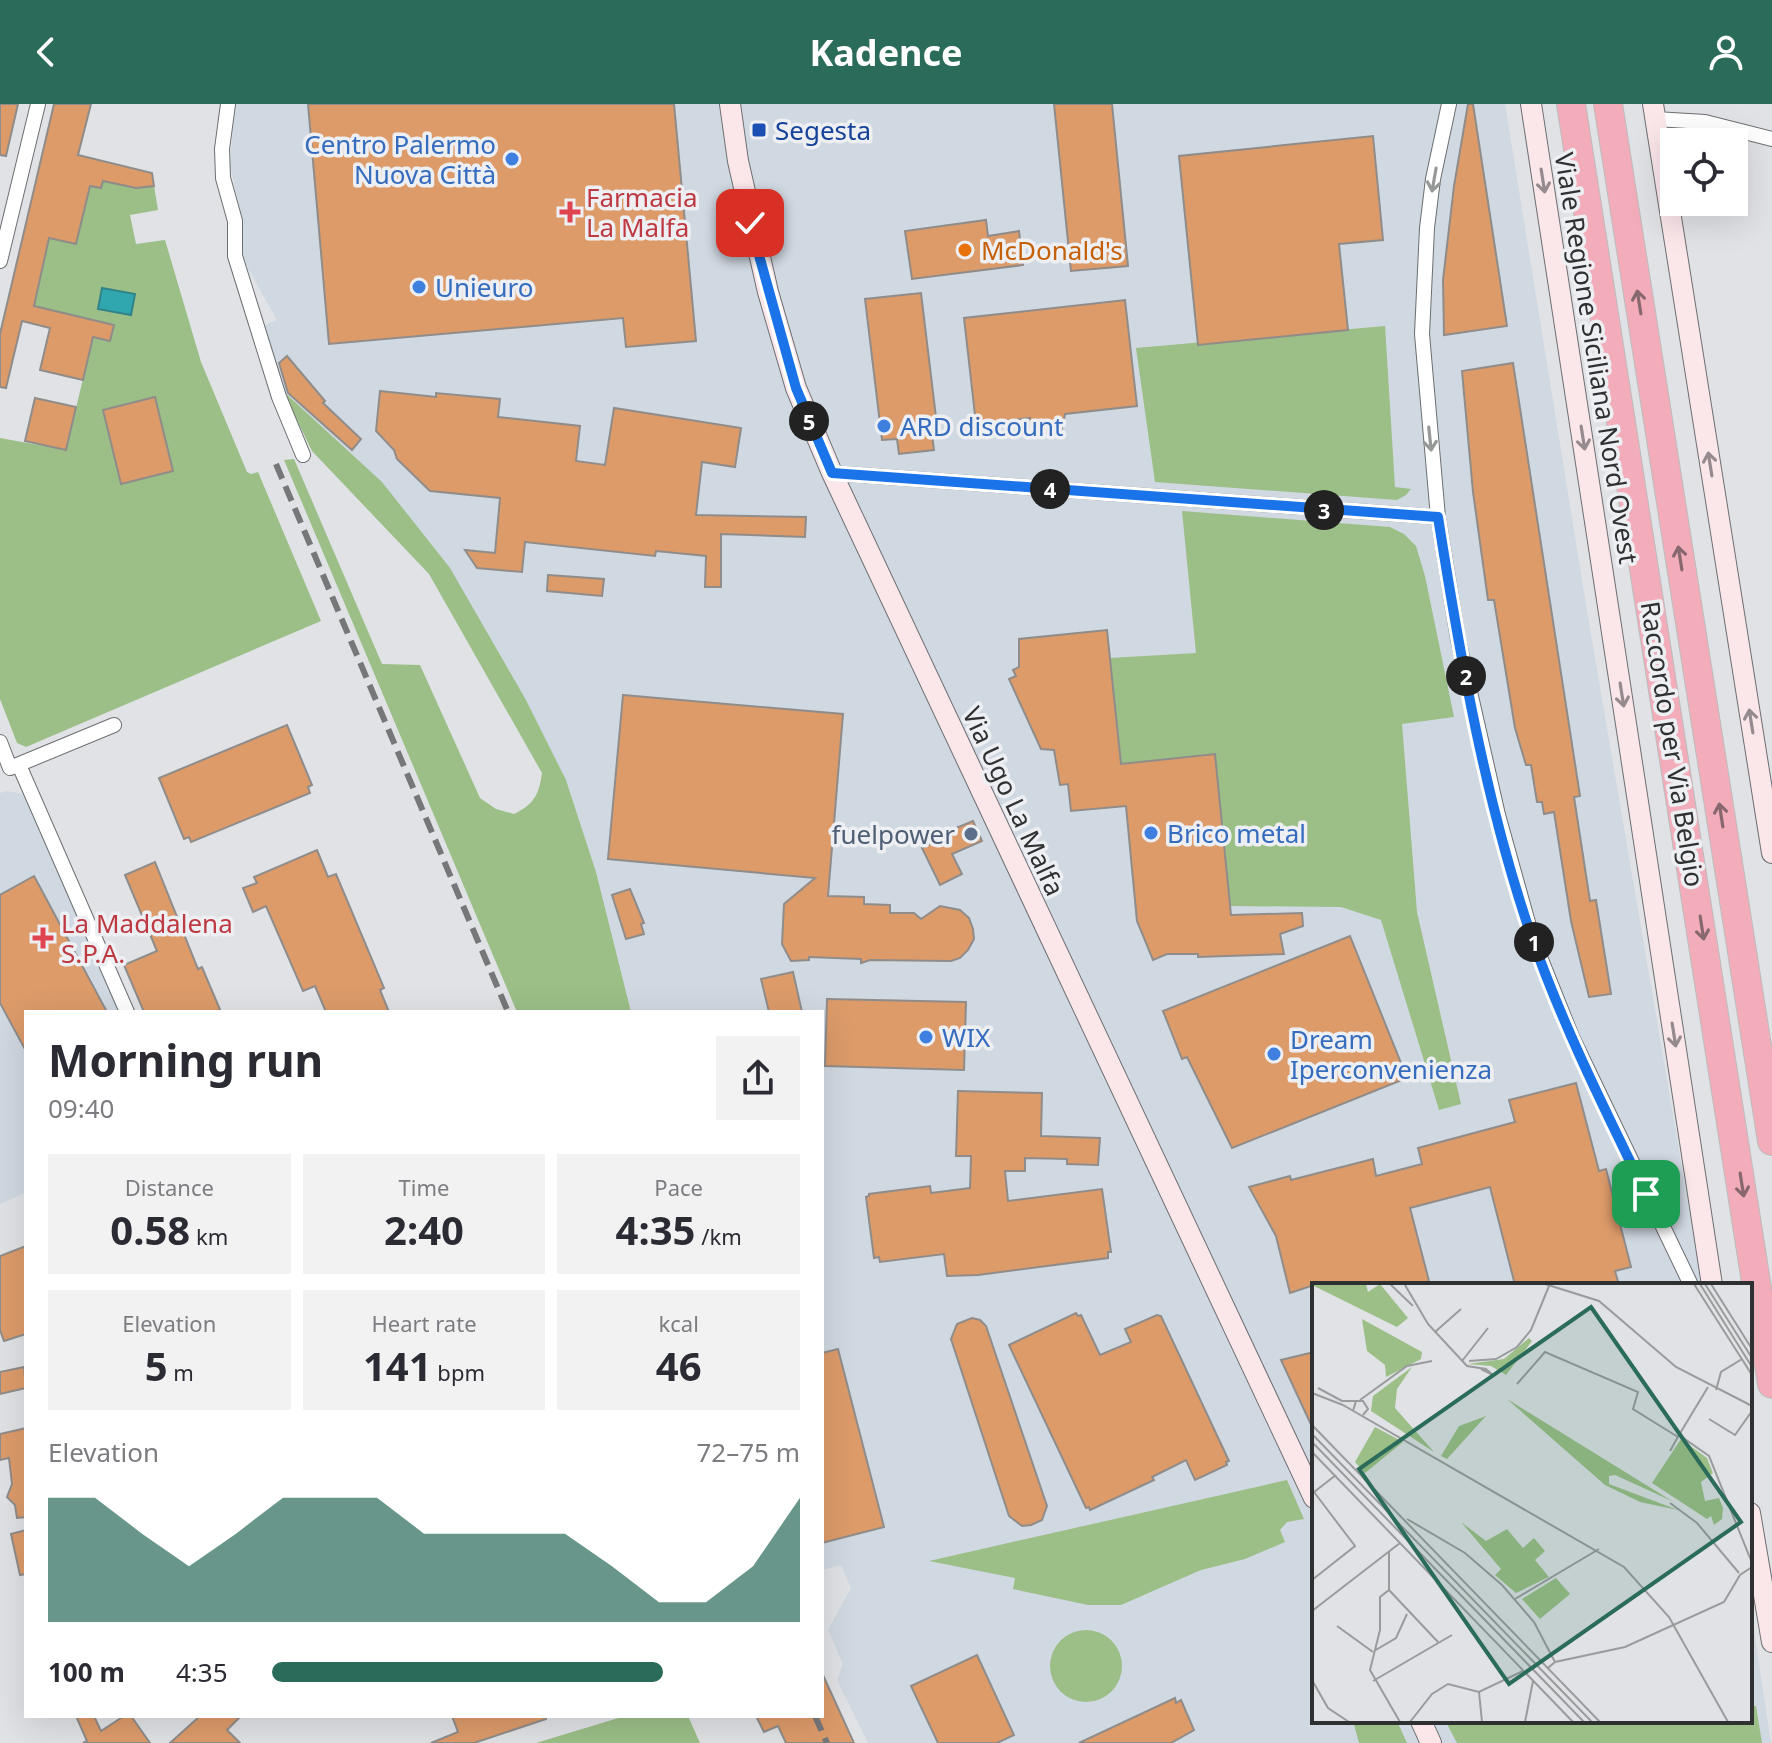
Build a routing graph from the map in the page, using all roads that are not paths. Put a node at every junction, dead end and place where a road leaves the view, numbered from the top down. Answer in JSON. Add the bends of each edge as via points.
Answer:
{"nodes":[{"id":1,"x":38,"y":104,"type":"edge"},
{"id":2,"x":228,"y":104,"type":"edge"},
{"id":3,"x":730,"y":104,"type":"edge"},
{"id":4,"x":1449,"y":104,"type":"edge"},
{"id":5,"x":1531,"y":104,"type":"edge"},
{"id":6,"x":1571,"y":104,"type":"edge"},
{"id":7,"x":1608,"y":104,"type":"edge"},
{"id":8,"x":1654,"y":112,"type":"edge"},
{"id":9,"x":1772,"y":139,"type":"edge"},
{"id":10,"x":0,"y":261,"type":"edge"},
{"id":11,"x":303,"y":455,"type":"dead end"},
{"id":12,"x":832,"y":473,"type":"junction"},
{"id":13,"x":1438,"y":517,"type":"junction"},
{"id":14,"x":114,"y":725,"type":"dead end"},
{"id":15,"x":0,"y":742,"type":"edge"},
{"id":16,"x":10,"y":770,"type":"edge"},
{"id":17,"x":1772,"y":853,"type":"edge"},
{"id":18,"x":126,"y":1010,"type":"edge"},
{"id":19,"x":1772,"y":1141,"type":"edge"},
{"id":20,"x":1690,"y":1283,"type":"edge"},
{"id":21,"x":1712,"y":1283,"type":"edge"},
{"id":22,"x":1772,"y":1384,"type":"edge"},
{"id":23,"x":1312,"y":1494,"type":"edge"},
{"id":24,"x":1752,"y":1525,"type":"edge"},
{"id":25,"x":1772,"y":1642,"type":"edge"},
{"id":26,"x":1422,"y":1723,"type":"edge"},
{"id":27,"x":1431,"y":1743,"type":"edge"}],
"edges":[{"from":1,"to":10,"type":"street"},
{"from":2,"to":11,"type":"street","via":[[223,178],[235,221],[235,256]]},
{"from":3,"to":12,"type":"street","name":"Via Ugo La Malfa","via":[[768,292],[796,388]]},
{"from":4,"to":13,"type":"street","one_way":true,"via":[[1423,262],[1422,334]]},
{"from":5,"to":21,"type":"street","name":"Viale Regione Siciliana Nord Ovest","one_way":true},
{"from":6,"to":22,"type":"highway","name":"Raccordo per Via Belgio","one_way":true},
{"from":19,"to":7,"type":"highway","name":"Raccordo per Via Belgio","one_way":true},
{"from":8,"to":9,"type":"street"},
{"from":17,"to":8,"type":"street","one_way":true},
{"from":12,"to":13,"type":"street"},
{"from":12,"to":23,"type":"street","name":"Via Ugo La Malfa"},
{"from":13,"to":20,"type":"street","via":[[1471,699],[1532,937],[1572,1037]]},
{"from":14,"to":16,"type":"street"},
{"from":15,"to":16,"type":"street"},
{"from":16,"to":18,"type":"street"},
{"from":24,"to":25,"type":"street"},
{"from":26,"to":27,"type":"street"}]}
